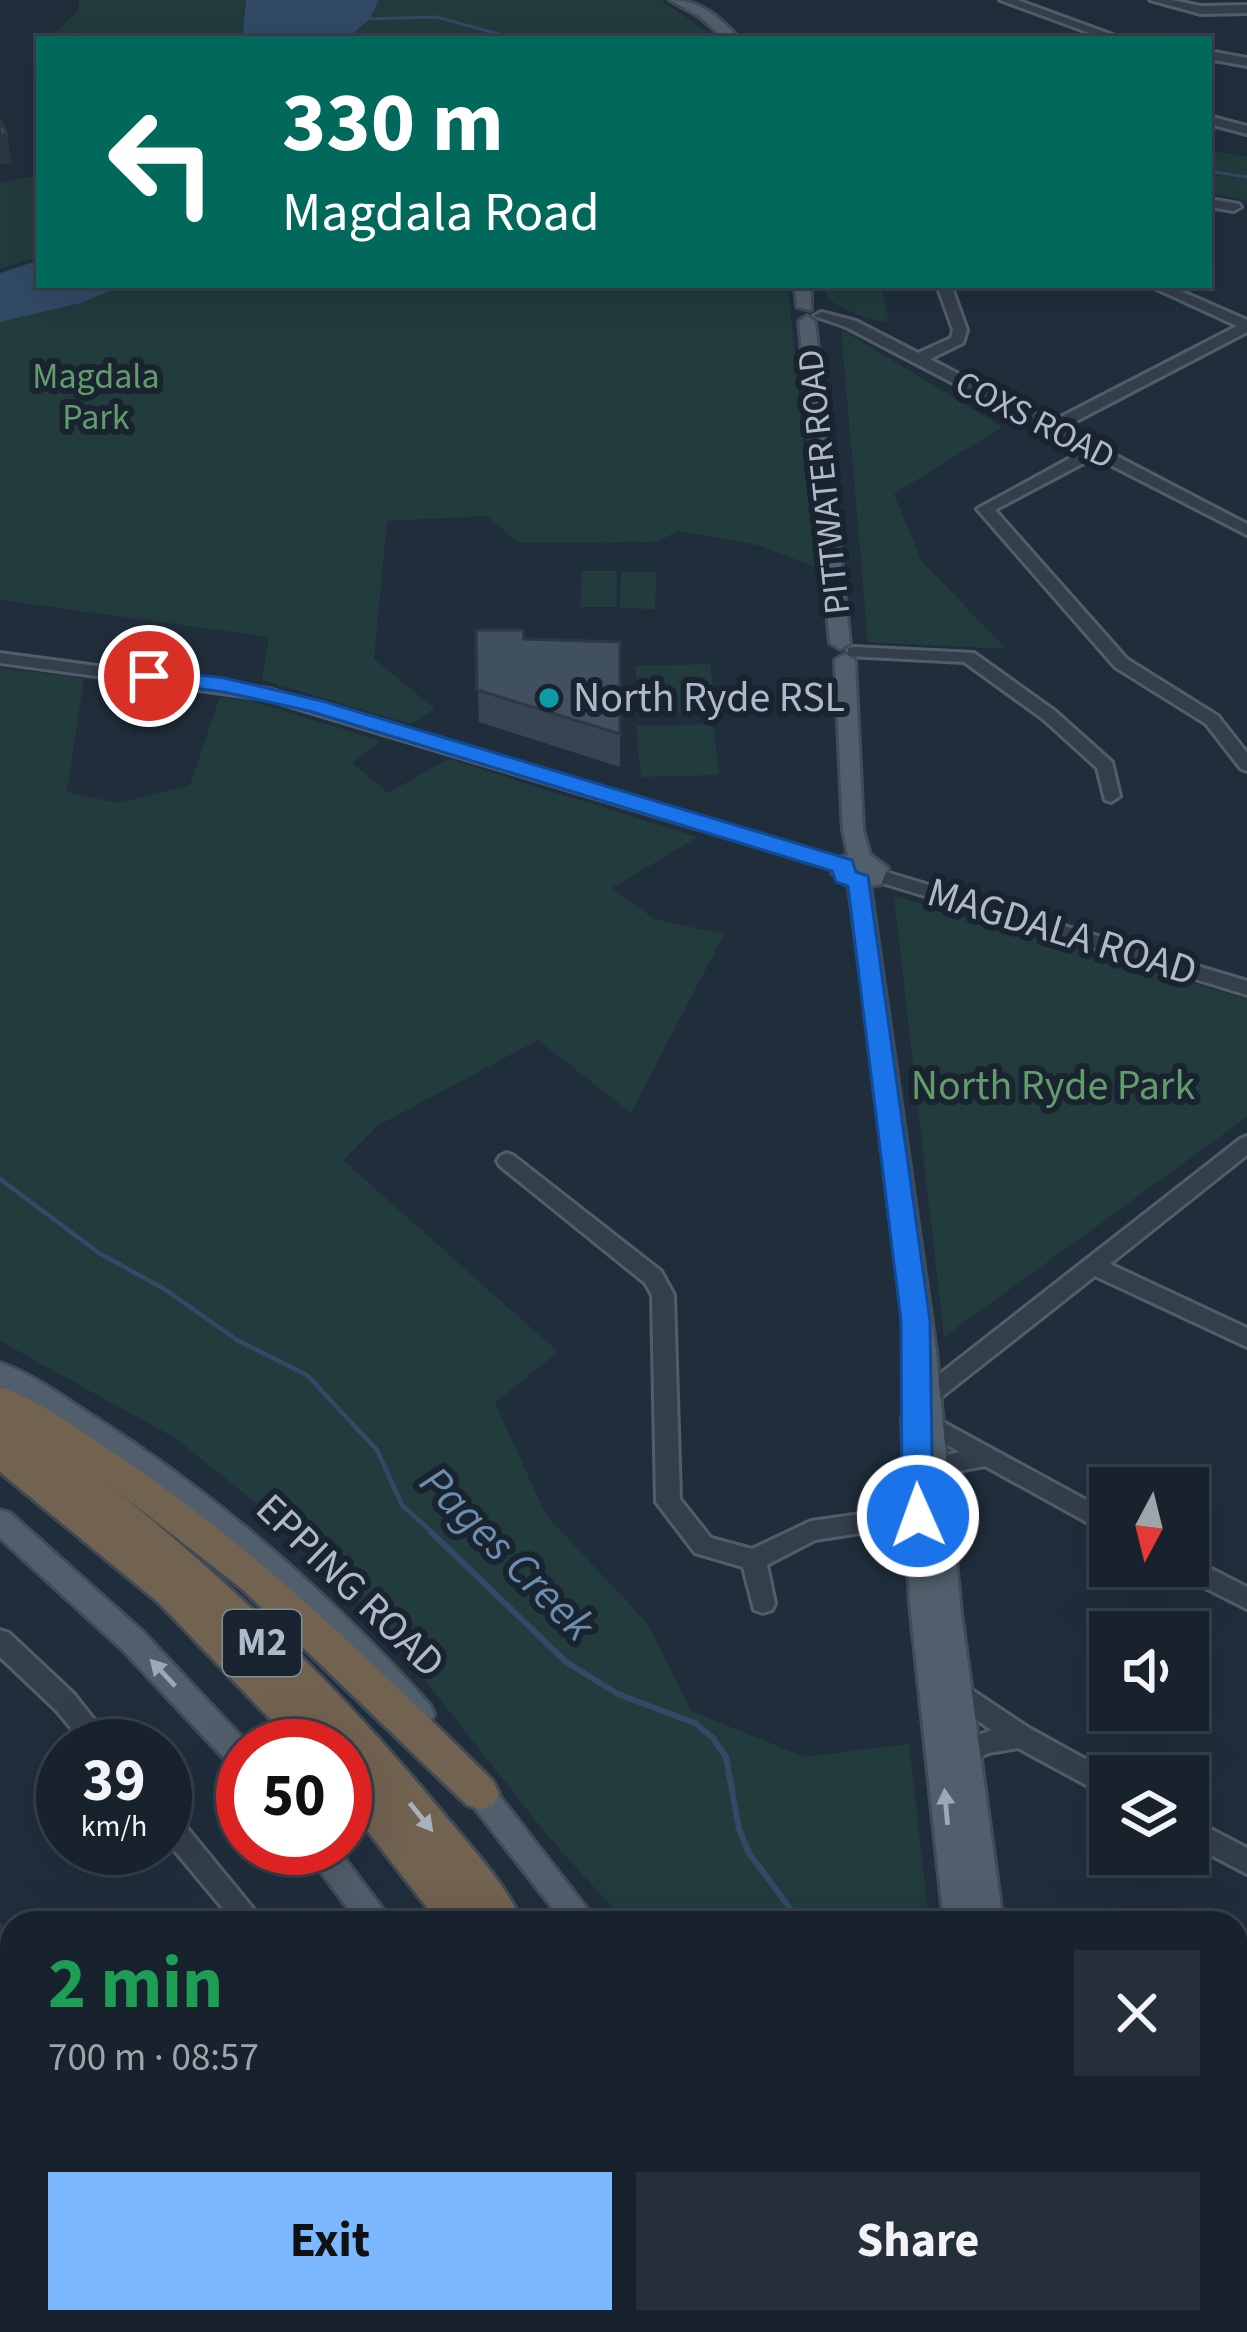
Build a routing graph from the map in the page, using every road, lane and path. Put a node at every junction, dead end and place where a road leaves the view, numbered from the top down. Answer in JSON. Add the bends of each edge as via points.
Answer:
{"nodes":[{"id":1,"x":676,"y":0,"type":"edge"},
{"id":2,"x":1006,"y":0,"type":"edge"},
{"id":3,"x":1156,"y":0,"type":"edge"},
{"id":4,"x":1247,"y":9,"type":"edge"},
{"id":5,"x":730,"y":36,"type":"edge"},
{"id":6,"x":1106,"y":36,"type":"edge"},
{"id":7,"x":1212,"y":56,"type":"edge"},
{"id":8,"x":1247,"y":62,"type":"edge"},
{"id":9,"x":1212,"y":121,"type":"edge"},
{"id":10,"x":1247,"y":130,"type":"edge"},
{"id":11,"x":1212,"y":203,"type":"edge"},
{"id":12,"x":1234,"y":207,"type":"dead end"},
{"id":13,"x":804,"y":288,"type":"edge"},
{"id":14,"x":945,"y":288,"type":"edge"},
{"id":15,"x":1162,"y":288,"type":"edge"},
{"id":16,"x":811,"y":315,"type":"junction"},
{"id":17,"x":1247,"y":326,"type":"edge"},
{"id":18,"x":918,"y":359,"type":"junction"},
{"id":19,"x":1051,"y":428,"type":"junction"},
{"id":20,"x":1094,"y":451,"type":"junction"},
{"id":21,"x":1247,"y":530,"type":"edge"},
{"id":22,"x":846,"y":652,"type":"junction"},
{"id":23,"x":0,"y":658,"type":"edge"},
{"id":24,"x":1247,"y":765,"type":"edge"},
{"id":25,"x":1111,"y":796,"type":"dead end"},
{"id":26,"x":860,"y":871,"type":"junction"},
{"id":27,"x":1247,"y":988,"type":"edge"},
{"id":28,"x":1247,"y":1144,"type":"edge"},
{"id":29,"x":507,"y":1161,"type":"dead end"},
{"id":30,"x":1091,"y":1265,"type":"junction"},
{"id":31,"x":916,"y":1321,"type":"junction"},
{"id":32,"x":1247,"y":1338,"type":"edge"},
{"id":33,"x":923,"y":1351,"type":"junction"},
{"id":34,"x":973,"y":1356,"type":"junction"},
{"id":35,"x":0,"y":1373,"type":"edge"},
{"id":36,"x":0,"y":1400,"type":"edge"},
{"id":37,"x":928,"y":1410,"type":"junction"},
{"id":38,"x":0,"y":1422,"type":"edge"},
{"id":39,"x":0,"y":1453,"type":"edge"},
{"id":40,"x":983,"y":1457,"type":"junction"},
{"id":41,"x":934,"y":1479,"type":"junction"},
{"id":42,"x":1089,"y":1515,"type":"edge"},
{"id":43,"x":918,"y":1516,"type":"junction"},
{"id":44,"x":0,"y":1521,"type":"edge"},
{"id":45,"x":754,"y":1559,"type":"junction"},
{"id":46,"x":942,"y":1563,"type":"junction"},
{"id":47,"x":1209,"y":1579,"type":"edge"},
{"id":48,"x":1247,"y":1599,"type":"edge"},
{"id":49,"x":763,"y":1603,"type":"dead end"},
{"id":50,"x":0,"y":1641,"type":"edge"},
{"id":51,"x":957,"y":1690,"type":"junction"},
{"id":52,"x":79,"y":1719,"type":"edge"},
{"id":53,"x":294,"y":1719,"type":"edge"},
{"id":54,"x":216,"y":1730,"type":"edge"},
{"id":55,"x":1020,"y":1736,"type":"junction"},
{"id":56,"x":965,"y":1753,"type":"junction"},
{"id":57,"x":1089,"y":1774,"type":"edge"},
{"id":58,"x":480,"y":1793,"type":"junction"},
{"id":59,"x":372,"y":1808,"type":"edge"},
{"id":60,"x":1209,"y":1841,"type":"edge"},
{"id":61,"x":192,"y":1852,"type":"edge"},
{"id":62,"x":1247,"y":1862,"type":"edge"},
{"id":63,"x":340,"y":1875,"type":"edge"},
{"id":64,"x":242,"y":1911,"type":"edge"},
{"id":65,"x":368,"y":1911,"type":"edge"},
{"id":66,"x":453,"y":1911,"type":"edge"},
{"id":67,"x":495,"y":1911,"type":"edge"},
{"id":68,"x":574,"y":1911,"type":"edge"},
{"id":69,"x":958,"y":1911,"type":"edge"},
{"id":70,"x":986,"y":1911,"type":"edge"}],
"edges":[{"from":1,"to":5,"type":"main road"},
{"from":2,"to":6,"type":"street"},
{"from":3,"to":4,"type":"street"},
{"from":7,"to":8,"type":"street"},
{"from":9,"to":10,"type":"street"},
{"from":11,"to":12,"type":"street"},
{"from":13,"to":16,"type":"main road","name":"PITTWATER ROAD"},
{"from":14,"to":18,"type":"street","via":[[958,340]]},
{"from":15,"to":17,"type":"street"},
{"from":16,"to":18,"type":"street","name":"COXS ROAD","via":[[851,324]]},
{"from":16,"to":22,"type":"main road","name":"PITTWATER ROAD"},
{"from":17,"to":19,"type":"street"},
{"from":18,"to":19,"type":"street","name":"COXS ROAD"},
{"from":19,"to":20,"type":"street","name":"COXS ROAD"},
{"from":20,"to":21,"type":"street","name":"COXS ROAD"},
{"from":20,"to":24,"type":"street","via":[[986,509],[1121,663],[1212,720]]},
{"from":22,"to":25,"type":"street","via":[[968,657],[1106,766]]},
{"from":22,"to":26,"type":"main road","name":"PITTWATER ROAD"},
{"from":23,"to":26,"type":"street","name":"MAGDALA ROAD","via":[[224,685],[314,706]]},
{"from":26,"to":27,"type":"street","name":"MAGDALA ROAD"},
{"from":26,"to":31,"type":"main road","name":"PITTWATER ROAD"},
{"from":28,"to":30,"type":"street"},
{"from":29,"to":45,"type":"street","via":[[664,1295],[668,1502],[704,1546]]},
{"from":30,"to":32,"type":"street"},
{"from":30,"to":34,"type":"street"},
{"from":31,"to":33,"type":"main road","name":"PITTWATER ROAD"},
{"from":31,"to":43,"type":"main road","name":"PITTWATER ROAD"},
{"from":33,"to":34,"type":"street","via":[[950,1364]]},
{"from":33,"to":37,"type":"main road","name":"PITTWATER ROAD"},
{"from":34,"to":37,"type":"street"},
{"from":35,"to":58,"type":"main road","name":"EPPING ROAD","via":[[104,1436],[248,1545],[393,1682]]},
{"from":36,"to":58,"type":"highway","number":"M2","via":[[150,1495],[285,1604]]},
{"from":37,"to":40,"type":"street"},
{"from":37,"to":41,"type":"main road","name":"PITTWATER ROAD"},
{"from":38,"to":67,"type":"highway","number":"M2","one_way":true,"via":[[141,1531],[267,1648],[406,1799]]},
{"from":39,"to":53,"type":"highway","number":"M2","via":[[171,1593]]},
{"from":40,"to":41,"type":"street","via":[[948,1464]]},
{"from":40,"to":42,"type":"street"},
{"from":41,"to":43,"type":"street"},
{"from":41,"to":46,"type":"main road","name":"PITTWATER ROAD"},
{"from":43,"to":45,"type":"street","via":[[811,1531]]},
{"from":43,"to":46,"type":"street"},
{"from":69,"to":43,"type":"main road","name":"PITTWATER ROAD","one_way":true},
{"from":54,"to":44,"type":"main road","one_way":true,"via":[[133,1641]]},
{"from":45,"to":49,"type":"street"},
{"from":46,"to":51,"type":"main road","name":"PITTWATER ROAD"},
{"from":47,"to":48,"type":"street"},
{"from":50,"to":52,"type":"street"},
{"from":51,"to":55,"type":"street"},
{"from":51,"to":56,"type":"main road","name":"PITTWATER ROAD"},
{"from":55,"to":56,"type":"street"},
{"from":55,"to":57,"type":"street"},
{"from":56,"to":70,"type":"main road","name":"PITTWATER ROAD"},
{"from":58,"to":68,"type":"main road","name":"EPPING ROAD"},
{"from":59,"to":66,"type":"highway"},
{"from":60,"to":62,"type":"street"},
{"from":61,"to":64,"type":"street"},
{"from":63,"to":65,"type":"main road"}]}
